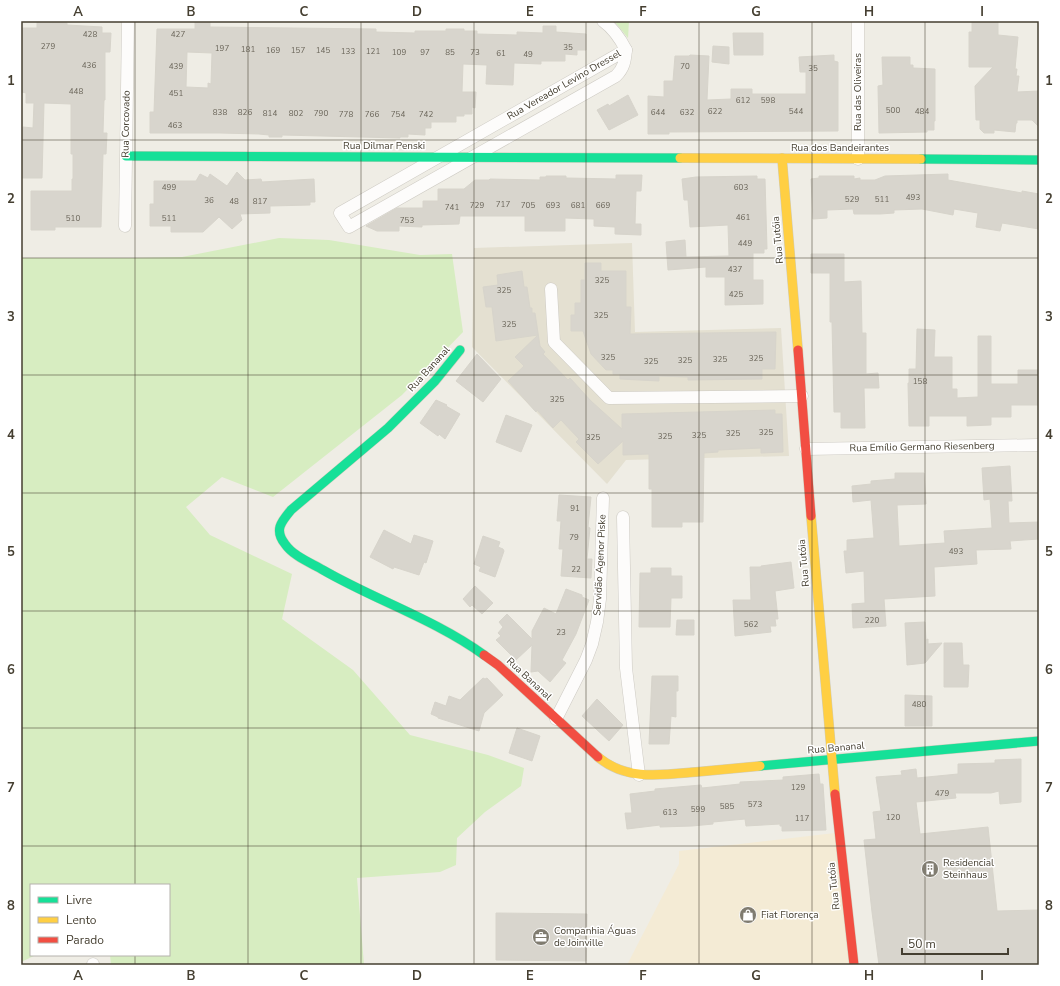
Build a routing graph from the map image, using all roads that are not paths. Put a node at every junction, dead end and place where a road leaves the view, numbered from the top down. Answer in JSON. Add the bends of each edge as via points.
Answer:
{"nodes":[{"id":1,"x":128,"y":21,"type":"edge"},
{"id":2,"x":603,"y":21,"type":"edge"},
{"id":3,"x":858,"y":23,"type":"edge"},
{"id":4,"x":626,"y":50,"type":"junction"},
{"id":5,"x":126,"y":156,"type":"junction"},
{"id":6,"x":438,"y":157,"type":"junction"},
{"id":7,"x":473,"y":157,"type":"junction"},
{"id":8,"x":642,"y":158,"type":"joint"},
{"id":9,"x":782,"y":158,"type":"junction"},
{"id":10,"x":858,"y":159,"type":"junction"},
{"id":11,"x":1039,"y":160,"type":"edge"},
{"id":12,"x":125,"y":226,"type":"dead end"},
{"id":13,"x":551,"y":289,"type":"dead end"},
{"id":14,"x":460,"y":350,"type":"dead end"},
{"id":15,"x":802,"y":396,"type":"junction"},
{"id":16,"x":1039,"y":445,"type":"edge"},
{"id":17,"x":806,"y":450,"type":"junction"},
{"id":18,"x":603,"y":498,"type":"dead end"},
{"id":19,"x":623,"y":517,"type":"dead end"},
{"id":20,"x":556,"y":719,"type":"junction"},
{"id":21,"x":1039,"y":741,"type":"edge"},
{"id":22,"x":831,"y":760,"type":"junction"},
{"id":23,"x":639,"y":775,"type":"junction"},
{"id":24,"x":854,"y":965,"type":"edge"}],
"edges":[{"from":1,"to":5,"type":"street","name":"Rua Corcovado"},
{"from":2,"to":4,"type":"street","via":[[618,34]]},
{"from":3,"to":10,"type":"street","name":"Rua das Oliveiras"},
{"from":4,"to":6,"type":"street","name":"Rua Vereador Levino Dressel"},
{"from":4,"to":7,"type":"street","name":"Rua Vereador Levino Dressel","via":[[625,63],[616,76]]},
{"from":5,"to":6,"type":"street","name":"Rua Dilmar Penski"},
{"from":5,"to":12,"type":"street","name":"Rua Corcovado"},
{"from":6,"to":7,"type":"street","name":"Rua Dilmar Penski"},
{"from":6,"to":7,"type":"street","name":"Rua Vereador Levino Dressel","via":[[340,213],[349,227]]},
{"from":7,"to":8,"type":"street","name":"Rua Dilmar Penski"},
{"from":8,"to":9,"type":"street","name":"Rua dos Bandeirantes"},
{"from":9,"to":10,"type":"street","name":"Rua dos Bandeirantes"},
{"from":9,"to":15,"type":"street","name":"Rua Tutóia"},
{"from":10,"to":11,"type":"street","name":"Rua dos Bandeirantes"},
{"from":13,"to":15,"type":"street","via":[[554,342],[609,398]]},
{"from":14,"to":20,"type":"street","name":"Rua Bananal","via":[[404,413],[291,510],[281,522],[280,532],[285,545],[312,564],[454,635],[477,650]]},
{"from":15,"to":17,"type":"street","name":"Rua Tutóia"},
{"from":16,"to":17,"type":"street","name":"Rua Emílio Germano Riesenberg"},
{"from":17,"to":22,"type":"street","name":"Rua Tutóia"},
{"from":18,"to":20,"type":"street","name":"Servidão Agenor Piske","via":[[597,622],[586,660]]},
{"from":19,"to":23,"type":"street","via":[[626,668]]},
{"from":20,"to":23,"type":"street","name":"Rua Bananal","via":[[600,759],[624,772]]},
{"from":21,"to":22,"type":"street","name":"Rua Bananal"},
{"from":22,"to":23,"type":"street","name":"Rua Bananal","via":[[653,776]]},
{"from":22,"to":24,"type":"street","name":"Rua Tutóia"}]}
